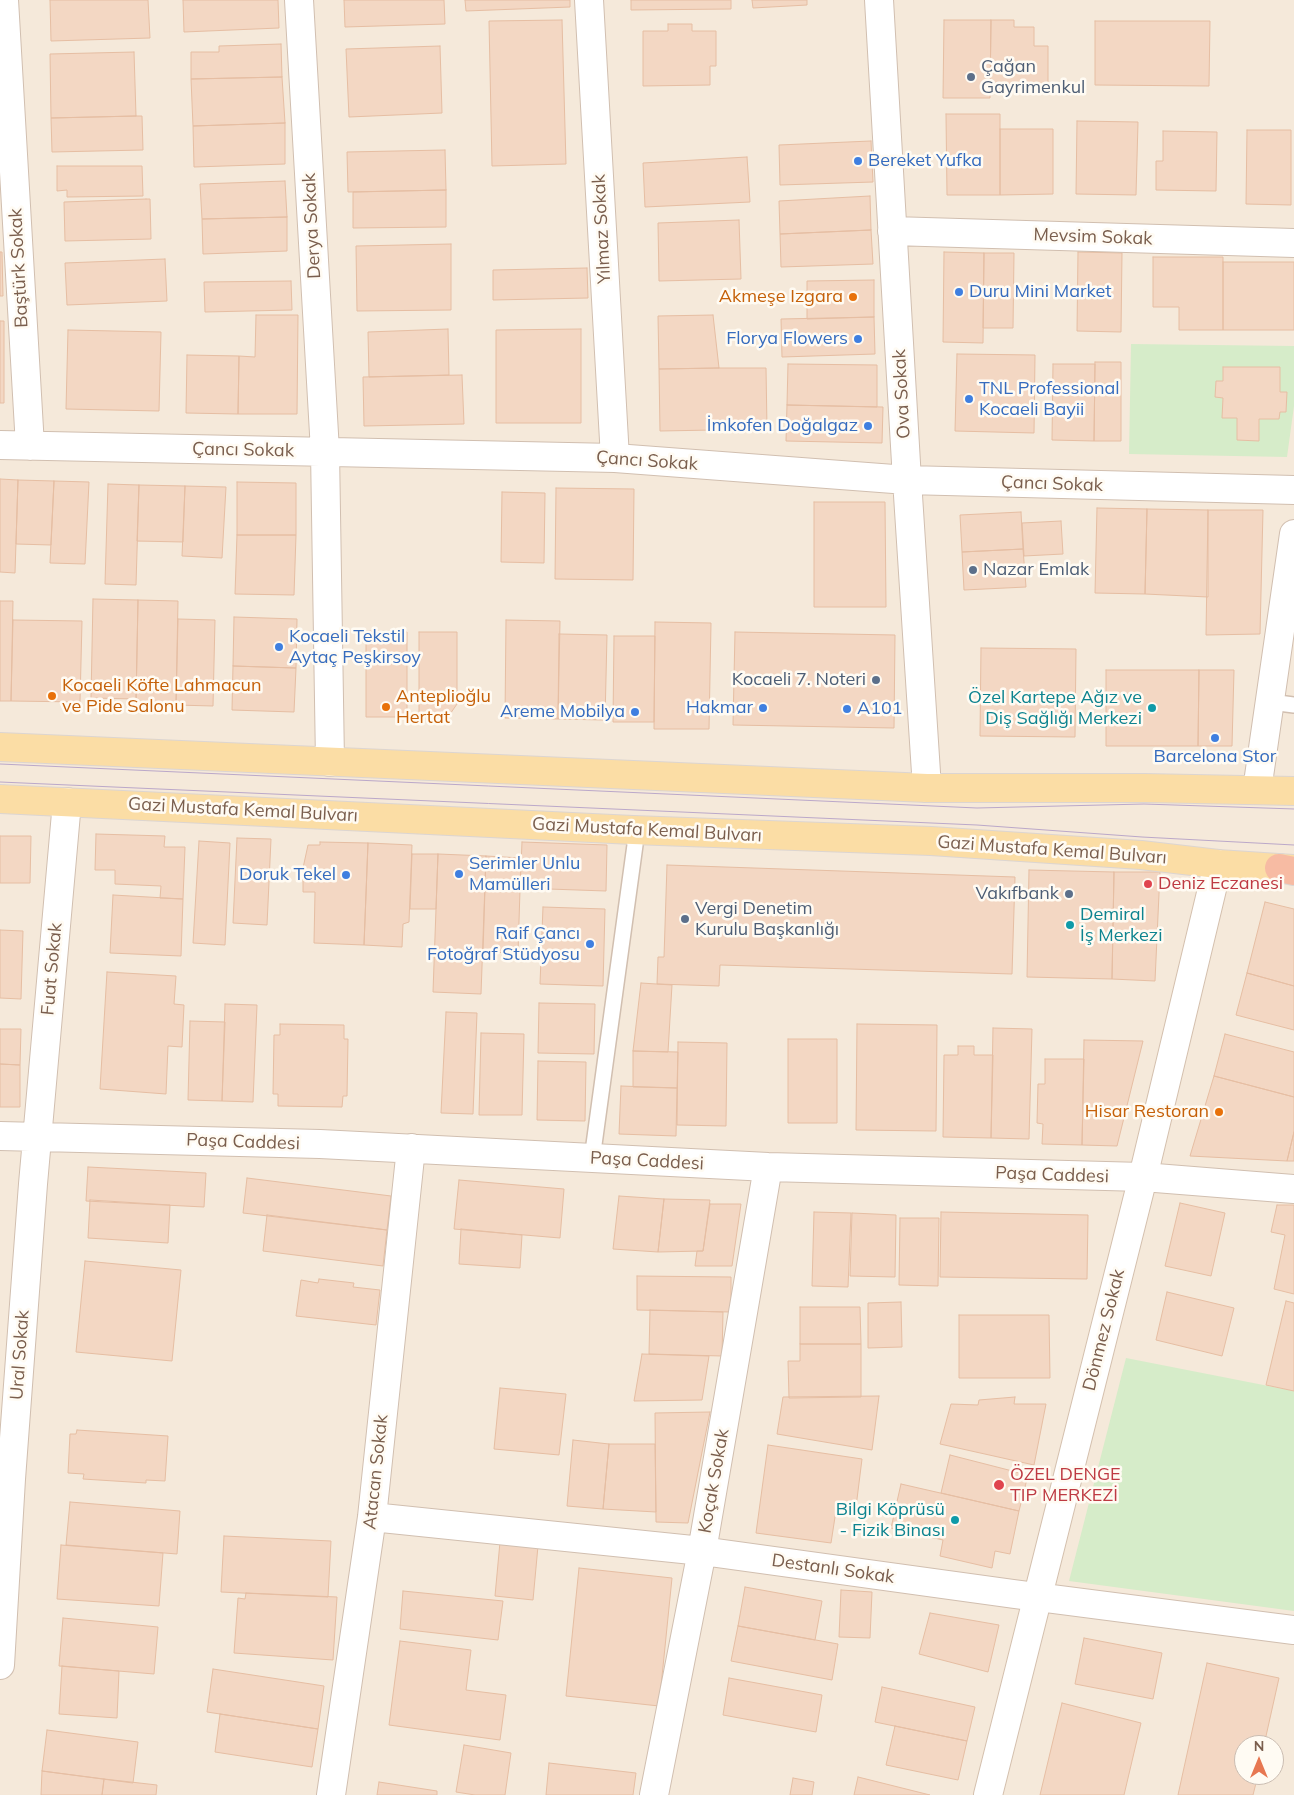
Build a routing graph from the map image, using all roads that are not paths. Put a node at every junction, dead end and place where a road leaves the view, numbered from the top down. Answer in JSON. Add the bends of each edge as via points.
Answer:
{"nodes":[{"id":1,"x":4,"y":0,"type":"edge"},
{"id":2,"x":299,"y":0,"type":"edge"},
{"id":3,"x":589,"y":0,"type":"edge"},
{"id":4,"x":879,"y":0,"type":"edge"},
{"id":5,"x":892,"y":231,"type":"junction"},
{"id":6,"x":1294,"y":243,"type":"edge"},
{"id":7,"x":0,"y":445,"type":"edge"},
{"id":8,"x":30,"y":446,"type":"junction"},
{"id":9,"x":325,"y":451,"type":"junction"},
{"id":10,"x":615,"y":458,"type":"junction"},
{"id":11,"x":907,"y":480,"type":"junction"},
{"id":12,"x":1294,"y":490,"type":"edge"},
{"id":13,"x":1294,"y":539,"type":"edge"},
{"id":14,"x":1282,"y":703,"type":"edge"},
{"id":15,"x":0,"y":747,"type":"edge"},
{"id":16,"x":330,"y":762,"type":"junction"},
{"id":17,"x":927,"y":788,"type":"junction"},
{"id":18,"x":1257,"y":790,"type":"junction"},
{"id":19,"x":1294,"y":791,"type":"edge"},
{"id":20,"x":0,"y":799,"type":"edge"},
{"id":21,"x":67,"y":802,"type":"junction"},
{"id":22,"x":633,"y":830,"type":"junction"},
{"id":23,"x":1218,"y":864,"type":"junction"},
{"id":24,"x":1289,"y":869,"type":"edge"},
{"id":25,"x":0,"y":1136,"type":"edge"},
{"id":26,"x":37,"y":1136,"type":"junction"},
{"id":27,"x":411,"y":1148,"type":"junction"},
{"id":28,"x":592,"y":1159,"type":"junction"},
{"id":29,"x":768,"y":1166,"type":"junction"},
{"id":30,"x":1143,"y":1177,"type":"junction"},
{"id":31,"x":1294,"y":1189,"type":"edge"},
{"id":32,"x":5,"y":1479,"type":"edge"},
{"id":33,"x":372,"y":1517,"type":"junction"},
{"id":34,"x":702,"y":1551,"type":"junction"},
{"id":35,"x":1038,"y":1597,"type":"junction"},
{"id":36,"x":1294,"y":1630,"type":"edge"},
{"id":37,"x":0,"y":1665,"type":"edge"},
{"id":38,"x":331,"y":1795,"type":"edge"},
{"id":39,"x":654,"y":1795,"type":"edge"},
{"id":40,"x":988,"y":1795,"type":"edge"}],
"edges":[{"from":1,"to":8,"type":"street","name":"Baştürk Sokak"},
{"from":2,"to":9,"type":"street","name":"Derya Sokak"},
{"from":3,"to":10,"type":"street","name":"Yılmaz Sokak"},
{"from":4,"to":5,"type":"street","name":"Ova Sokak"},
{"from":5,"to":6,"type":"street","name":"Mevsim Sokak"},
{"from":5,"to":11,"type":"street","name":"Ova Sokak"},
{"from":7,"to":8,"type":"street","name":"Çancı Sokak"},
{"from":8,"to":9,"type":"street","name":"Çancı Sokak"},
{"from":9,"to":10,"type":"street","name":"Çancı Sokak"},
{"from":9,"to":16,"type":"street","name":"Derya Sokak"},
{"from":10,"to":11,"type":"street","name":"Çancı Sokak"},
{"from":11,"to":12,"type":"street","name":"Çancı Sokak"},
{"from":11,"to":17,"type":"street","name":"Ova Sokak"},
{"from":13,"to":14,"type":"street"},
{"from":14,"to":18,"type":"street"},
{"from":15,"to":16,"type":"main road"},
{"from":16,"to":17,"type":"main road"},
{"from":17,"to":18,"type":"main road"},
{"from":18,"to":19,"type":"main road"},
{"from":20,"to":21,"type":"main road","name":"Gazi Mustafa Kemal Bulvarı"},
{"from":21,"to":22,"type":"main road","name":"Gazi Mustafa Kemal Bulvarı"},
{"from":21,"to":26,"type":"street","name":"Fuat Sokak"},
{"from":22,"to":23,"type":"main road","name":"Gazi Mustafa Kemal Bulvarı","via":[[931,841],[1141,855]]},
{"from":22,"to":28,"type":"lane","via":[[634,844]]},
{"from":23,"to":24,"type":"main road","name":"Gazi Mustafa Kemal Bulvarı"},
{"from":23,"to":30,"type":"street","name":"Dönmez Sokak"},
{"from":25,"to":26,"type":"street","name":"Paşa Caddesi"},
{"from":26,"to":27,"type":"street","name":"Paşa Caddesi"},
{"from":26,"to":32,"type":"street","name":"Ural Sokak"},
{"from":27,"to":28,"type":"street","name":"Paşa Caddesi"},
{"from":27,"to":33,"type":"street","name":"Atacan Sokak"},
{"from":28,"to":29,"type":"street","name":"Paşa Caddesi"},
{"from":29,"to":30,"type":"street","name":"Paşa Caddesi"},
{"from":29,"to":34,"type":"street","name":"Koçak Sokak"},
{"from":30,"to":31,"type":"street","name":"Paşa Caddesi"},
{"from":30,"to":35,"type":"street","name":"Dönmez Sokak"},
{"from":32,"to":37,"type":"street","name":"Ural Sokak"},
{"from":33,"to":34,"type":"street","name":"Destanlı Sokak"},
{"from":33,"to":38,"type":"street","name":"Atacan Sokak"},
{"from":34,"to":35,"type":"street","name":"Destanlı Sokak"},
{"from":34,"to":39,"type":"street","name":"Koçak Sokak"},
{"from":35,"to":36,"type":"street","name":"Destanlı Sokak"},
{"from":35,"to":40,"type":"street","name":"Dönmez Sokak"}]}
